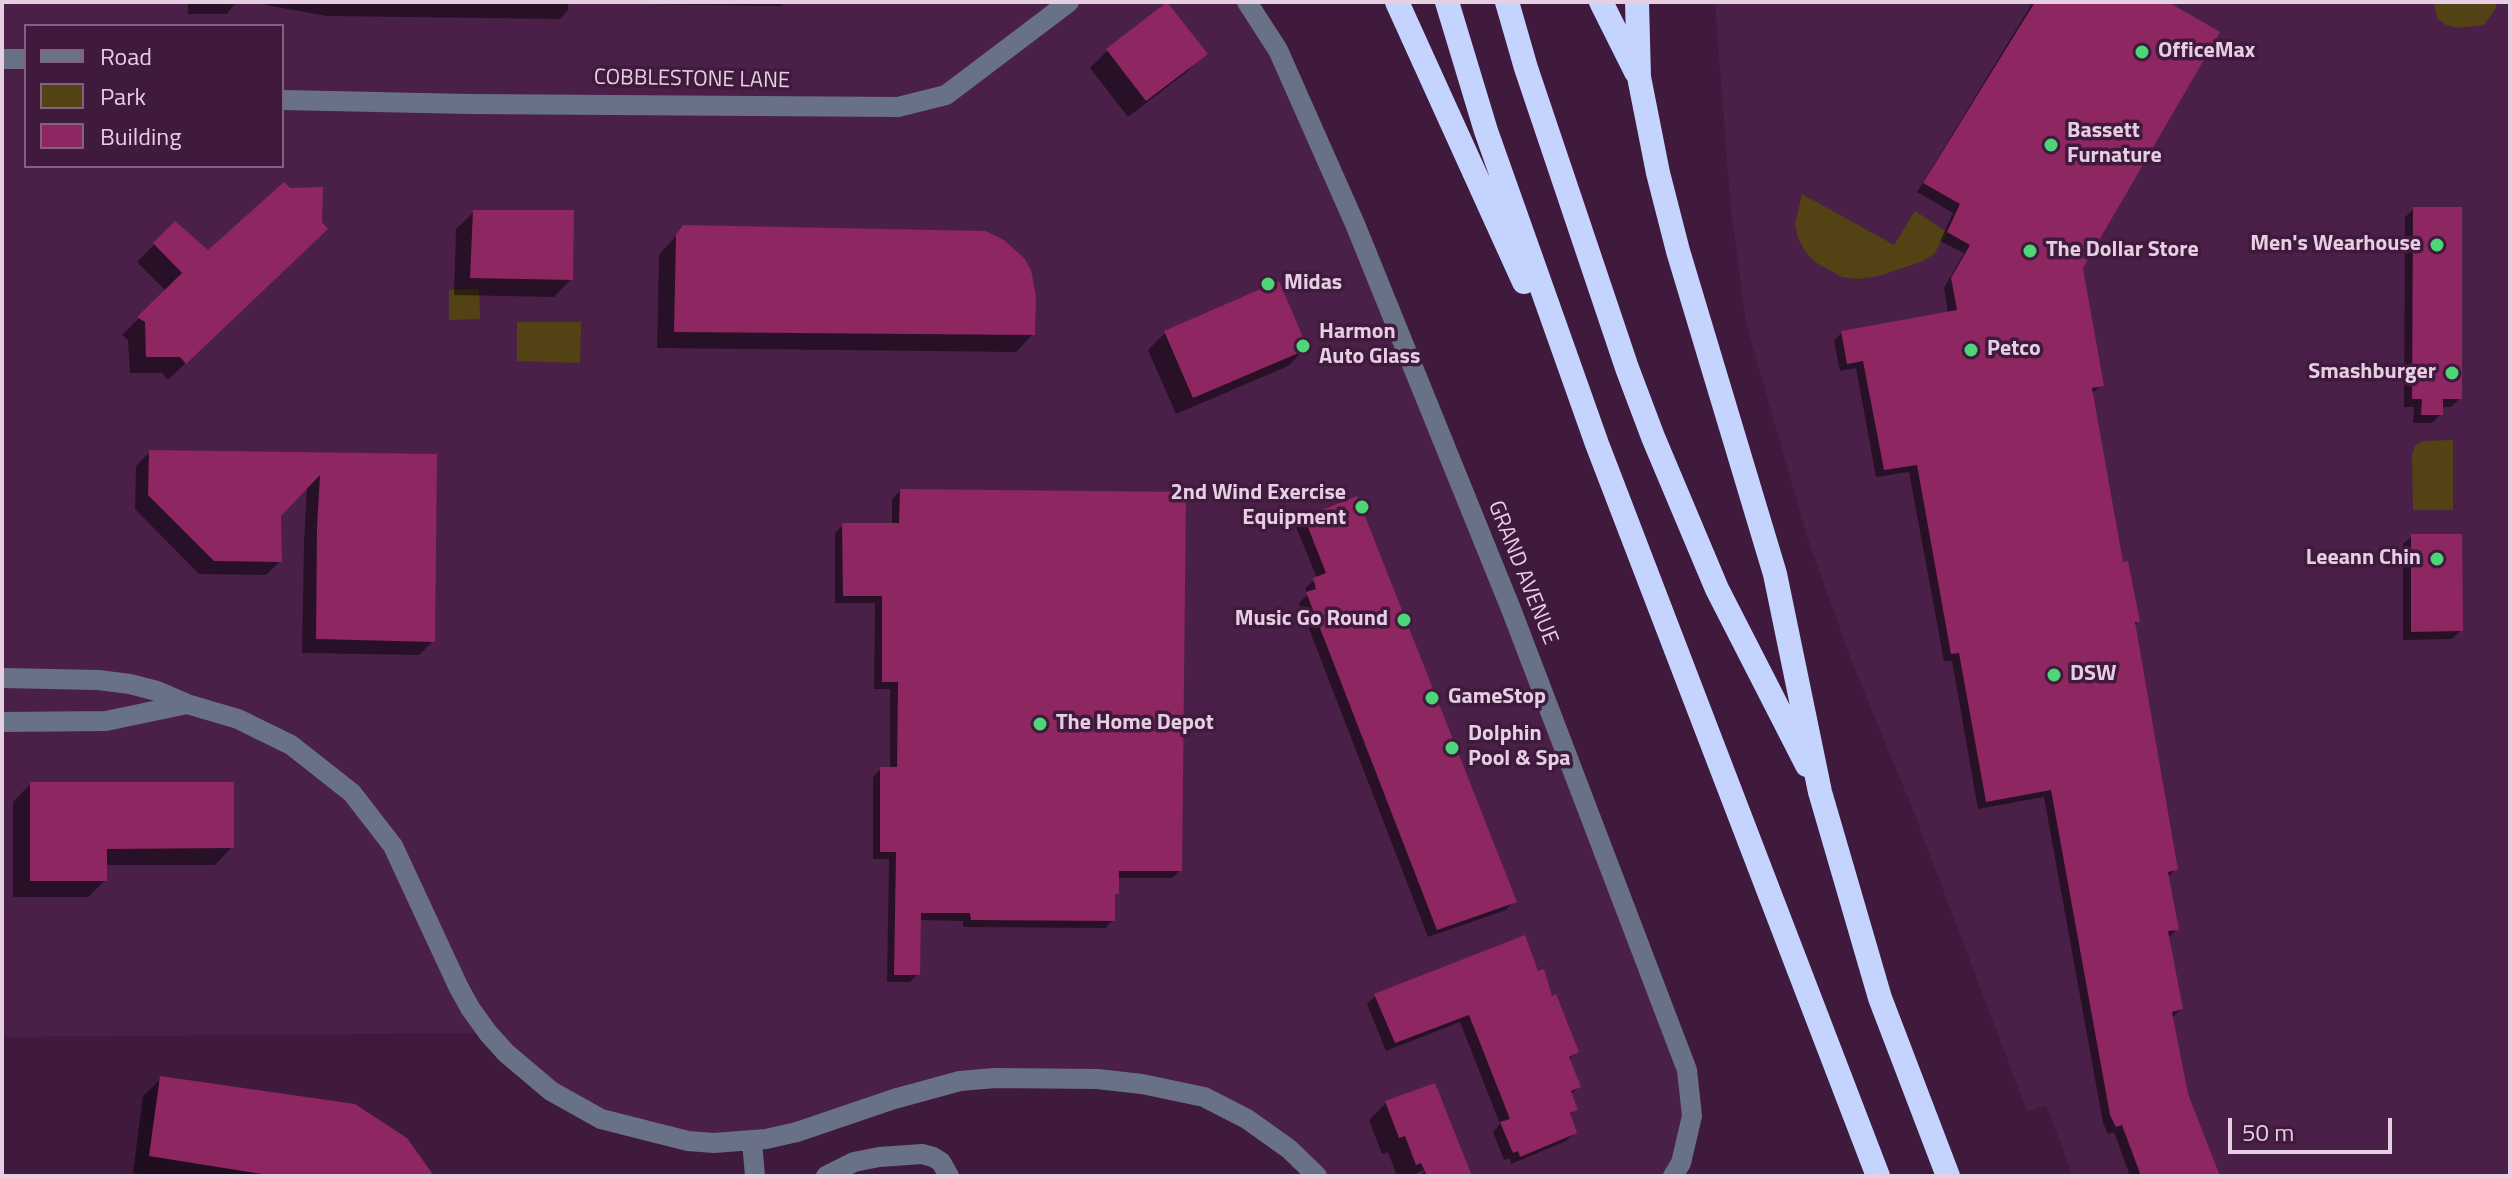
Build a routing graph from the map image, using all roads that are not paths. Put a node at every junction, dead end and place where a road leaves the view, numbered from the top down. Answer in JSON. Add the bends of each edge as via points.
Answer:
{"nodes":[{"id":1,"x":1069,"y":2,"type":"edge"},
{"id":2,"x":1247,"y":2,"type":"edge"},
{"id":3,"x":1397,"y":2,"type":"edge"},
{"id":4,"x":1447,"y":2,"type":"edge"},
{"id":5,"x":1507,"y":2,"type":"edge"},
{"id":6,"x":1601,"y":2,"type":"edge"},
{"id":7,"x":1637,"y":2,"type":"edge"},
{"id":8,"x":2,"y":59,"type":"edge"},
{"id":9,"x":24,"y":59,"type":"edge"},
{"id":10,"x":1639,"y":77,"type":"junction"},
{"id":11,"x":284,"y":100,"type":"edge"},
{"id":12,"x":1597,"y":444,"type":"junction"},
{"id":13,"x":2,"y":678,"type":"edge"},
{"id":14,"x":187,"y":704,"type":"junction"},
{"id":15,"x":2,"y":722,"type":"edge"},
{"id":16,"x":1820,"y":792,"type":"junction"},
{"id":17,"x":752,"y":1141,"type":"junction"},
{"id":18,"x":755,"y":1176,"type":"edge"},
{"id":19,"x":826,"y":1176,"type":"edge"},
{"id":20,"x":949,"y":1176,"type":"edge"},
{"id":21,"x":1317,"y":1176,"type":"edge"},
{"id":22,"x":1673,"y":1176,"type":"edge"},
{"id":23,"x":1878,"y":1176,"type":"edge"},
{"id":24,"x":1948,"y":1176,"type":"edge"}],
"edges":[{"from":1,"to":11,"type":"street","name":"COBBLESTONE LANE","via":[[946,95],[898,107]]},
{"from":2,"to":22,"type":"street","name":"GRAND AVENUE","via":[[1278,50],[1361,239],[1511,609],[1687,1070],[1692,1116]]},
{"from":3,"to":12,"type":"highway"},
{"from":4,"to":12,"type":"highway","via":[[1486,131]]},
{"from":5,"to":16,"type":"highway","via":[[1653,437],[1717,589]]},
{"from":6,"to":10,"type":"highway"},
{"from":7,"to":10,"type":"highway"},
{"from":8,"to":9,"type":"street"},
{"from":10,"to":16,"type":"highway","via":[[1678,251],[1775,574]]},
{"from":12,"to":23,"type":"highway"},
{"from":13,"to":14,"type":"street","via":[[130,684]]},
{"from":14,"to":15,"type":"street","via":[[106,721]]},
{"from":14,"to":17,"type":"street","via":[[263,729],[352,793],[399,856],[470,1008],[506,1053],[551,1091],[601,1119],[656,1135],[714,1143]]},
{"from":16,"to":24,"type":"highway","via":[[1880,998]]},
{"from":17,"to":18,"type":"street"},
{"from":17,"to":21,"type":"street","via":[[960,1081],[1097,1079],[1204,1097],[1247,1119]]},
{"from":19,"to":20,"type":"street","via":[[854,1162],[922,1154],[941,1162]]}]}
